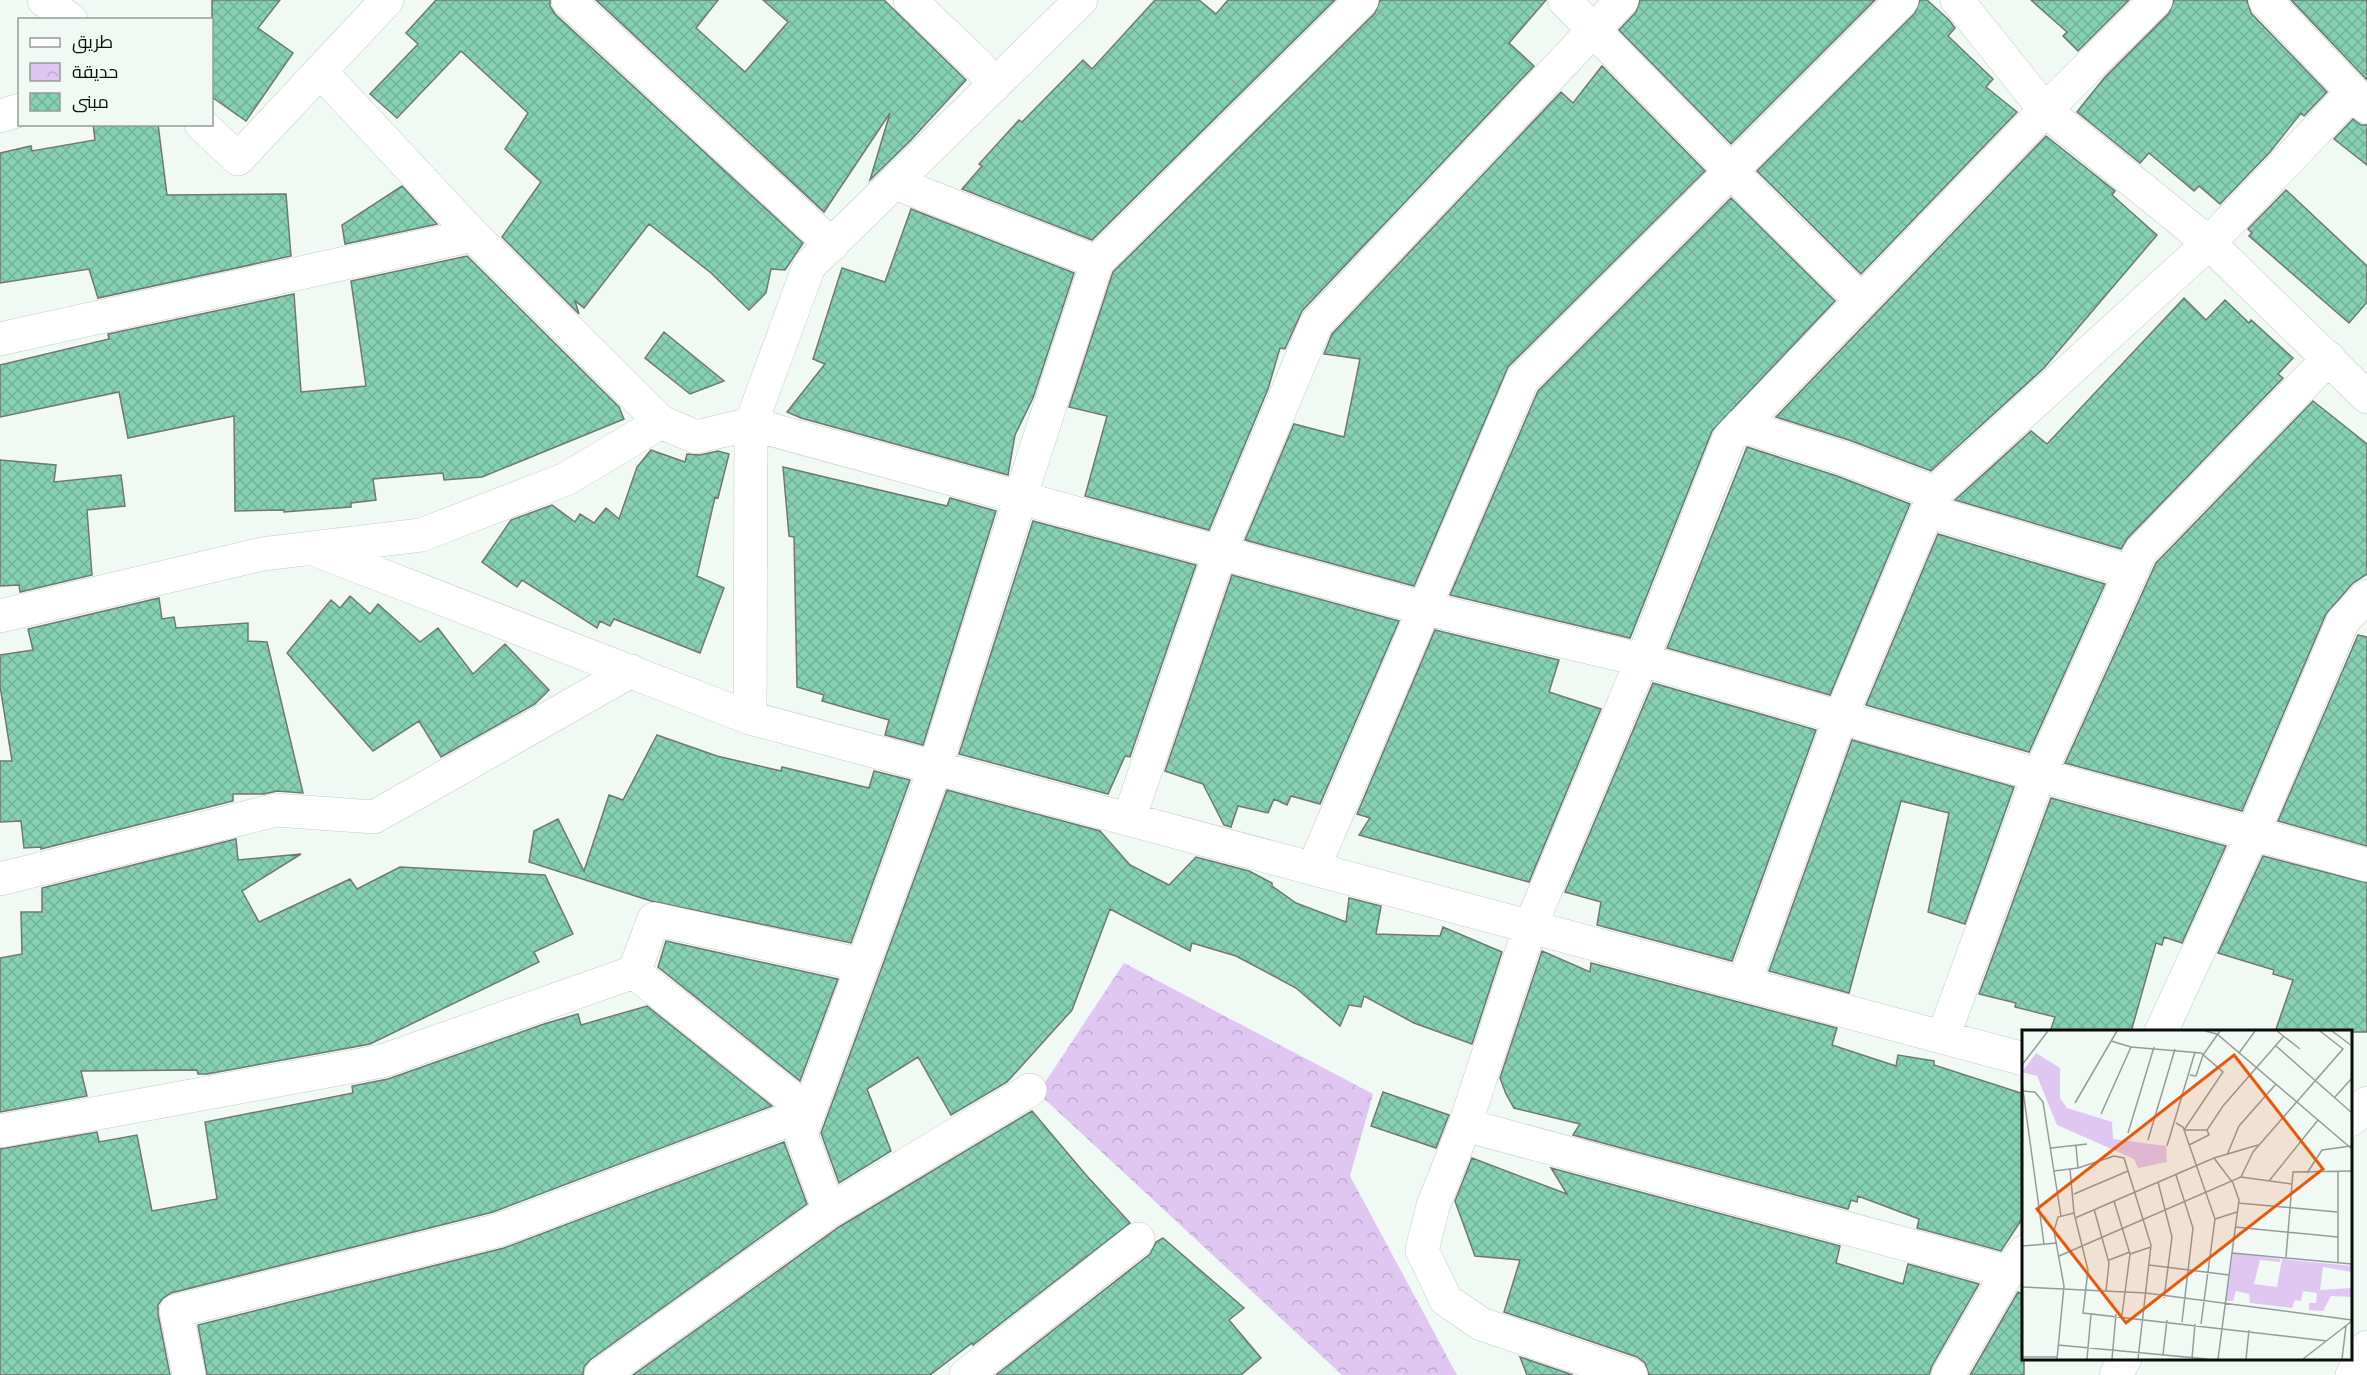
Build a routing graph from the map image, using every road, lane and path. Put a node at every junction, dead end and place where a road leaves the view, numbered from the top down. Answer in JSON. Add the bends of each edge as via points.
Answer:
{"nodes":[{"id":1,"x":44,"y":0,"type":"edge"},
{"id":2,"x":387,"y":0,"type":"edge"},
{"id":3,"x":568,"y":0,"type":"edge"},
{"id":4,"x":910,"y":0,"type":"edge"},
{"id":5,"x":1081,"y":0,"type":"edge"},
{"id":6,"x":1362,"y":0,"type":"edge"},
{"id":7,"x":1564,"y":0,"type":"edge"},
{"id":8,"x":1622,"y":0,"type":"edge"},
{"id":9,"x":1902,"y":0,"type":"edge"},
{"id":10,"x":1957,"y":0,"type":"edge"},
{"id":11,"x":2156,"y":0,"type":"edge"},
{"id":12,"x":2265,"y":0,"type":"edge"},
{"id":13,"x":68,"y":18,"type":"edge"},
{"id":14,"x":1593,"y":28,"type":"junction"},
{"id":15,"x":320,"y":71,"type":"junction"},
{"id":16,"x":994,"y":86,"type":"junction"},
{"id":17,"x":2359,"y":100,"type":"edge"},
{"id":18,"x":2045,"y":110,"type":"junction"},
{"id":19,"x":18,"y":111,"type":"edge"},
{"id":20,"x":0,"y":117,"type":"edge"},
{"id":21,"x":203,"y":126,"type":"edge"},
{"id":22,"x":1731,"y":171,"type":"junction"},
{"id":23,"x":895,"y":183,"type":"junction"},
{"id":24,"x":473,"y":235,"type":"junction"},
{"id":25,"x":2209,"y":243,"type":"junction"},
{"id":26,"x":832,"y":245,"type":"junction"},
{"id":27,"x":1097,"y":262,"type":"junction"},
{"id":28,"x":1862,"y":301,"type":"junction"},
{"id":29,"x":0,"y":339,"type":"edge"},
{"id":30,"x":2328,"y":358,"type":"junction"},
{"id":31,"x":2367,"y":397,"type":"edge"},
{"id":32,"x":661,"y":422,"type":"junction"},
{"id":33,"x":751,"y":424,"type":"junction"},
{"id":34,"x":1741,"y":425,"type":"junction"},
{"id":35,"x":1020,"y":498,"type":"junction"},
{"id":36,"x":1932,"y":502,"type":"junction"},
{"id":37,"x":311,"y":548,"type":"junction"},
{"id":38,"x":1220,"y":552,"type":"junction"},
{"id":39,"x":2131,"y":572,"type":"junction"},
{"id":40,"x":2367,"y":596,"type":"edge"},
{"id":41,"x":1423,"y":608,"type":"junction"},
{"id":42,"x":0,"y":616,"type":"edge"},
{"id":43,"x":1642,"y":660,"type":"junction"},
{"id":44,"x":631,"y":671,"type":"junction"},
{"id":45,"x":1840,"y":716,"type":"junction"},
{"id":46,"x":750,"y":718,"type":"junction"},
{"id":47,"x":935,"y":768,"type":"junction"},
{"id":48,"x":2038,"y":775,"type":"junction"},
{"id":49,"x":1129,"y":819,"type":"junction"},
{"id":50,"x":2253,"y":833,"type":"junction"},
{"id":51,"x":2367,"y":865,"type":"edge"},
{"id":52,"x":1313,"y":869,"type":"junction"},
{"id":53,"x":0,"y":879,"type":"edge"},
{"id":54,"x":1530,"y":927,"type":"junction"},
{"id":55,"x":862,"y":965,"type":"junction"},
{"id":56,"x":634,"y":972,"type":"junction"},
{"id":57,"x":1744,"y":984,"type":"junction"},
{"id":58,"x":2162,"y":1030,"type":"edge"},
{"id":59,"x":1943,"y":1037,"type":"junction"},
{"id":60,"x":2022,"y":1058,"type":"edge"},
{"id":61,"x":1030,"y":1090,"type":"dead end"},
{"id":62,"x":2367,"y":1103,"type":"edge"},
{"id":63,"x":809,"y":1112,"type":"junction"},
{"id":64,"x":2352,"y":1119,"type":"edge"},
{"id":65,"x":1465,"y":1125,"type":"junction"},
{"id":66,"x":0,"y":1131,"type":"edge"},
{"id":67,"x":829,"y":1211,"type":"junction"},
{"id":68,"x":1138,"y":1239,"type":"dead end"},
{"id":69,"x":2016,"y":1262,"type":"edge"},
{"id":70,"x":2367,"y":1347,"type":"edge"},
{"id":71,"x":2124,"y":1360,"type":"edge"},
{"id":72,"x":189,"y":1375,"type":"edge"},
{"id":73,"x":601,"y":1375,"type":"edge"},
{"id":74,"x":966,"y":1375,"type":"edge"},
{"id":75,"x":1631,"y":1375,"type":"edge"},
{"id":76,"x":1948,"y":1375,"type":"edge"},
{"id":77,"x":2116,"y":1375,"type":"edge"},
{"id":78,"x":2352,"y":1375,"type":"edge"}],
"edges":[{"from":1,"to":13,"type":"street"},
{"from":2,"to":15,"type":"street"},
{"from":3,"to":26,"type":"street"},
{"from":4,"to":16,"type":"street","via":[[980,67]]},
{"from":5,"to":16,"type":"street"},
{"from":6,"to":27,"type":"street"},
{"from":7,"to":14,"type":"street"},
{"from":8,"to":14,"type":"street"},
{"from":9,"to":22,"type":"street"},
{"from":10,"to":18,"type":"street"},
{"from":11,"to":18,"type":"street"},
{"from":12,"to":17,"type":"street"},
{"from":14,"to":22,"type":"street"},
{"from":14,"to":38,"type":"street","via":[[1316,324]]},
{"from":15,"to":21,"type":"street","via":[[238,159]]},
{"from":15,"to":24,"type":"street"},
{"from":16,"to":23,"type":"street"},
{"from":17,"to":25,"type":"street"},
{"from":18,"to":25,"type":"street"},
{"from":18,"to":28,"type":"street"},
{"from":19,"to":20,"type":"street"},
{"from":22,"to":28,"type":"street"},
{"from":22,"to":41,"type":"street","via":[[1522,380]]},
{"from":23,"to":26,"type":"street"},
{"from":23,"to":27,"type":"street"},
{"from":24,"to":29,"type":"street"},
{"from":24,"to":32,"type":"street"},
{"from":25,"to":30,"type":"street"},
{"from":25,"to":36,"type":"street"},
{"from":26,"to":33,"type":"street","via":[[809,266]]},
{"from":27,"to":35,"type":"street"},
{"from":28,"to":34,"type":"street"},
{"from":30,"to":31,"type":"street"},
{"from":30,"to":39,"type":"street","via":[[2140,552]]},
{"from":32,"to":33,"type":"street","via":[[696,437]]},
{"from":32,"to":37,"type":"street","via":[[566,479],[421,536]]},
{"from":33,"to":35,"type":"street"},
{"from":33,"to":46,"type":"street"},
{"from":34,"to":36,"type":"street","via":[[1843,458]]},
{"from":34,"to":43,"type":"street","via":[[1729,438]]},
{"from":35,"to":38,"type":"street"},
{"from":35,"to":47,"type":"street"},
{"from":36,"to":39,"type":"street"},
{"from":36,"to":45,"type":"street"},
{"from":37,"to":42,"type":"street","via":[[262,554]]},
{"from":37,"to":44,"type":"street"},
{"from":38,"to":41,"type":"street"},
{"from":38,"to":49,"type":"street"},
{"from":39,"to":48,"type":"street"},
{"from":40,"to":50,"type":"street","via":[[2343,621]]},
{"from":41,"to":43,"type":"street"},
{"from":41,"to":52,"type":"street"},
{"from":43,"to":45,"type":"street"},
{"from":43,"to":54,"type":"street"},
{"from":44,"to":46,"type":"street"},
{"from":44,"to":53,"type":"street","via":[[374,817],[276,810]]},
{"from":45,"to":48,"type":"street"},
{"from":45,"to":57,"type":"street"},
{"from":46,"to":47,"type":"street"},
{"from":47,"to":49,"type":"street"},
{"from":47,"to":55,"type":"street"},
{"from":48,"to":50,"type":"street"},
{"from":48,"to":59,"type":"street"},
{"from":49,"to":52,"type":"street"},
{"from":50,"to":51,"type":"street"},
{"from":50,"to":58,"type":"street"},
{"from":52,"to":54,"type":"street"},
{"from":54,"to":57,"type":"street"},
{"from":54,"to":65,"type":"street"},
{"from":55,"to":56,"type":"street","via":[[654,919]]},
{"from":55,"to":63,"type":"street"},
{"from":56,"to":63,"type":"street"},
{"from":56,"to":66,"type":"street","via":[[382,1060]]},
{"from":57,"to":59,"type":"street"},
{"from":59,"to":60,"type":"street"},
{"from":61,"to":67,"type":"street"},
{"from":62,"to":64,"type":"street"},
{"from":63,"to":67,"type":"street","via":[[801,1133]]},
{"from":63,"to":72,"type":"street","via":[[499,1230],[176,1311]]},
{"from":65,"to":69,"type":"street"},
{"from":65,"to":75,"type":"street","via":[[1433,1206],[1422,1250],[1446,1300],[1481,1324]]},
{"from":67,"to":73,"type":"street"},
{"from":68,"to":74,"type":"street"},
{"from":69,"to":76,"type":"street"},
{"from":70,"to":78,"type":"street"},
{"from":71,"to":77,"type":"street"}]}
